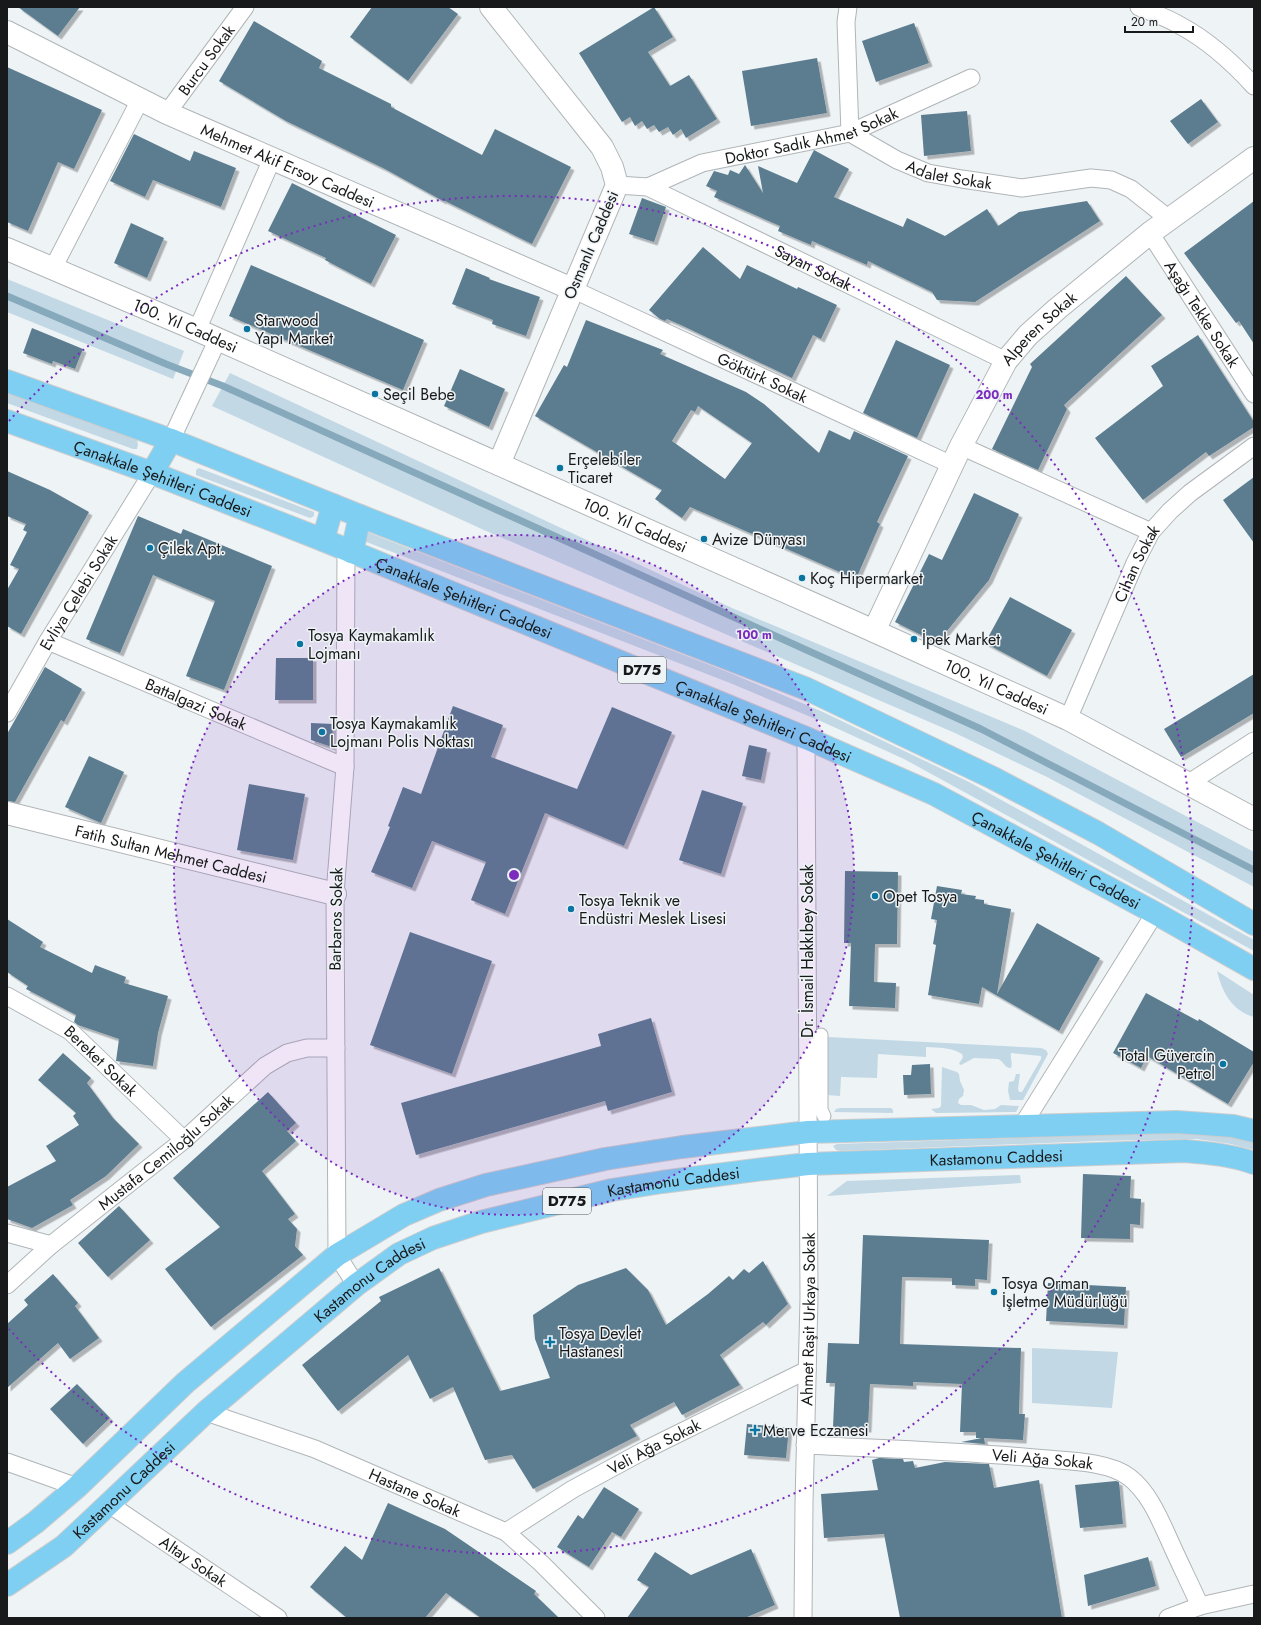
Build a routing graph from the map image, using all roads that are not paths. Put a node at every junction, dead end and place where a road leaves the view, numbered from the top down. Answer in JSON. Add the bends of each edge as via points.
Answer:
{"nodes":[{"id":1,"x":245,"y":7,"type":"edge"},
{"id":2,"x":491,"y":7,"type":"edge"},
{"id":3,"x":848,"y":7,"type":"edge"},
{"id":4,"x":1139,"y":7,"type":"edge"},
{"id":5,"x":7,"y":32,"type":"edge"},
{"id":6,"x":971,"y":78,"type":"dead end"},
{"id":7,"x":1254,"y":86,"type":"edge"},
{"id":8,"x":140,"y":100,"type":"junction"},
{"id":9,"x":167,"y":113,"type":"junction"},
{"id":10,"x":850,"y":133,"type":"junction"},
{"id":11,"x":1254,"y":158,"type":"edge"},
{"id":12,"x":272,"y":159,"type":"junction"},
{"id":13,"x":618,"y":185,"type":"junction"},
{"id":14,"x":648,"y":187,"type":"junction"},
{"id":15,"x":1169,"y":219,"type":"junction"},
{"id":16,"x":1150,"y":233,"type":"junction"},
{"id":17,"x":7,"y":249,"type":"edge"},
{"id":18,"x":53,"y":268,"type":"junction"},
{"id":19,"x":572,"y":289,"type":"junction"},
{"id":20,"x":197,"y":330,"type":"junction"},
{"id":21,"x":218,"y":339,"type":"junction"},
{"id":22,"x":1006,"y":361,"type":"junction"},
{"id":23,"x":7,"y":381,"type":"edge"},
{"id":24,"x":1254,"y":394,"type":"edge"},
{"id":25,"x":7,"y":421,"type":"edge"},
{"id":26,"x":172,"y":440,"type":"junction"},
{"id":27,"x":962,"y":446,"type":"junction"},
{"id":28,"x":1254,"y":446,"type":"edge"},
{"id":29,"x":498,"y":464,"type":"junction"},
{"id":30,"x":952,"y":465,"type":"junction"},
{"id":31,"x":152,"y":473,"type":"junction"},
{"id":32,"x":333,"y":505,"type":"junction"},
{"id":33,"x":360,"y":516,"type":"junction"},
{"id":34,"x":1151,"y":532,"type":"junction"},
{"id":35,"x":324,"y":540,"type":"junction"},
{"id":36,"x":349,"y":550,"type":"junction"},
{"id":37,"x":874,"y":631,"type":"junction"},
{"id":38,"x":48,"y":641,"type":"junction"},
{"id":39,"x":7,"y":714,"type":"edge"},
{"id":40,"x":1068,"y":719,"type":"junction"},
{"id":41,"x":806,"y":738,"type":"junction"},
{"id":42,"x":1254,"y":741,"type":"edge"},
{"id":43,"x":345,"y":766,"type":"junction"},
{"id":44,"x":1189,"y":783,"type":"junction"},
{"id":45,"x":7,"y":813,"type":"edge"},
{"id":46,"x":1254,"y":819,"type":"edge"},
{"id":47,"x":335,"y":894,"type":"junction"},
{"id":48,"x":1155,"y":913,"type":"junction"},
{"id":49,"x":1254,"y":924,"type":"edge"},
{"id":50,"x":1254,"y":969,"type":"edge"},
{"id":51,"x":7,"y":996,"type":"edge"},
{"id":52,"x":821,"y":1035,"type":"dead end"},
{"id":53,"x":336,"y":1048,"type":"junction"},
{"id":54,"x":824,"y":1116,"type":"dead end"},
{"id":55,"x":1022,"y":1126,"type":"junction"},
{"id":56,"x":1254,"y":1131,"type":"edge"},
{"id":57,"x":808,"y":1132,"type":"junction"},
{"id":58,"x":184,"y":1140,"type":"junction"},
{"id":59,"x":1254,"y":1163,"type":"edge"},
{"id":60,"x":808,"y":1164,"type":"junction"},
{"id":61,"x":7,"y":1233,"type":"edge"},
{"id":62,"x":51,"y":1245,"type":"junction"},
{"id":63,"x":337,"y":1255,"type":"junction"},
{"id":64,"x":7,"y":1284,"type":"edge"},
{"id":65,"x":356,"y":1285,"type":"junction"},
{"id":66,"x":807,"y":1370,"type":"junction"},
{"id":67,"x":206,"y":1412,"type":"junction"},
{"id":68,"x":805,"y":1445,"type":"junction"},
{"id":69,"x":7,"y":1462,"type":"edge"},
{"id":70,"x":77,"y":1487,"type":"junction"},
{"id":71,"x":109,"y":1504,"type":"junction"},
{"id":72,"x":506,"y":1532,"type":"junction"},
{"id":73,"x":7,"y":1543,"type":"edge"},
{"id":74,"x":7,"y":1585,"type":"edge"},
{"id":75,"x":1254,"y":1594,"type":"edge"},
{"id":76,"x":1200,"y":1606,"type":"junction"},
{"id":77,"x":274,"y":1617,"type":"edge"},
{"id":78,"x":596,"y":1618,"type":"edge"},
{"id":79,"x":803,"y":1618,"type":"edge"},
{"id":80,"x":1168,"y":1618,"type":"edge"}],
"edges":[{"from":1,"to":9,"type":"street","name":"Burcu Sokak"},
{"from":2,"to":13,"type":"street","name":"Osmanlı Caddesi","via":[[602,147]]},
{"from":3,"to":10,"type":"street","via":[[846,22]]},
{"from":4,"to":7,"type":"street","via":[[1180,25],[1211,45],[1236,66]]},
{"from":5,"to":8,"type":"street","name":"Mehmet Akif Ersoy Caddesi"},
{"from":6,"to":10,"type":"street","name":"Doktor Sadık Ahmet Sokak"},
{"from":8,"to":9,"type":"street","name":"Mehmet Akif Ersoy Caddesi"},
{"from":8,"to":18,"type":"street"},
{"from":9,"to":12,"type":"street","name":"Mehmet Akif Ersoy Caddesi"},
{"from":10,"to":14,"type":"street","name":"Doktor Sadık Ahmet Sokak","via":[[702,163]]},
{"from":10,"to":15,"type":"street","name":"Adalet Sokak","via":[[897,160],[928,173],[1022,188],[1091,178],[1111,180],[1131,189]]},
{"from":11,"to":15,"type":"street","name":"Alperen Sokak"},
{"from":12,"to":19,"type":"street","name":"Mehmet Akif Ersoy Caddesi"},
{"from":12,"to":20,"type":"street"},
{"from":13,"to":14,"type":"street","name":"Sayan Sokak"},
{"from":13,"to":19,"type":"street","name":"Osmanlı Caddesi"},
{"from":14,"to":22,"type":"street","name":"Sayan Sokak"},
{"from":15,"to":16,"type":"street","name":"Alperen Sokak"},
{"from":16,"to":22,"type":"street","name":"Alperen Sokak","via":[[1057,309],[1028,335]]},
{"from":16,"to":24,"type":"street","name":"Aşağı Tekke Sokak"},
{"from":17,"to":18,"type":"street","name":"100. Yıl Caddesi"},
{"from":18,"to":20,"type":"street","name":"100. Yıl Caddesi"},
{"from":19,"to":29,"type":"street","name":"Osmanlı Caddesi"},
{"from":19,"to":30,"type":"street","name":"Göktürk Sokak"},
{"from":20,"to":21,"type":"street","name":"100. Yıl Caddesi"},
{"from":21,"to":26,"type":"street"},
{"from":21,"to":29,"type":"street","name":"100. Yıl Caddesi"},
{"from":22,"to":27,"type":"street","name":"Alperen Sokak"},
{"from":23,"to":26,"type":"main road","number":"D775"},
{"from":25,"to":31,"type":"main road","name":"Çanakkale Şehitleri Caddesi","number":"D775"},
{"from":26,"to":31,"type":"main road"},
{"from":26,"to":32,"type":"main road","number":"D775"},
{"from":27,"to":30,"type":"street","name":"Alperen Sokak"},
{"from":27,"to":34,"type":"street"},
{"from":28,"to":34,"type":"street","name":"Cihan Sokak","via":[[1190,493]]},
{"from":29,"to":37,"type":"street","name":"100. Yıl Caddesi"},
{"from":30,"to":37,"type":"street","name":"Alperen Sokak"},
{"from":31,"to":35,"type":"main road","name":"Çanakkale Şehitleri Caddesi","number":"D775"},
{"from":31,"to":38,"type":"street","name":"Evliya Çelebi Sokak"},
{"from":32,"to":33,"type":"main road","number":"D775"},
{"from":32,"to":35,"type":"main road"},
{"from":33,"to":36,"type":"main road"},
{"from":33,"to":49,"type":"main road","number":"D775","via":[[807,689],[993,778],[1091,830]]},
{"from":34,"to":40,"type":"street","name":"Cihan Sokak"},
{"from":35,"to":36,"type":"main road","name":"Çanakkale Şehitleri Caddesi","number":"D775"},
{"from":36,"to":41,"type":"main road","name":"Çanakkale Şehitleri Caddesi","number":"D775"},
{"from":36,"to":43,"type":"street","name":"Barbaros Sokak"},
{"from":37,"to":40,"type":"street","name":"100. Yıl Caddesi"},
{"from":38,"to":39,"type":"street","name":"Evliya Çelebi Sokak"},
{"from":38,"to":43,"type":"street","name":"Battalgazi Sokak"},
{"from":40,"to":44,"type":"street","name":"100. Yıl Caddesi"},
{"from":41,"to":48,"type":"main road","name":"Çanakkale Şehitleri Caddesi","number":"D775","via":[[934,794]]},
{"from":41,"to":57,"type":"street","name":"Dr. İsmail Hakkıbey Sokak"},
{"from":42,"to":44,"type":"street"},
{"from":43,"to":47,"type":"street","name":"Barbaros Sokak"},
{"from":44,"to":46,"type":"street","name":"100. Yıl Caddesi"},
{"from":45,"to":47,"type":"street","name":"Fatih Sultan Mehmet Caddesi"},
{"from":47,"to":53,"type":"street","name":"Barbaros Sokak"},
{"from":48,"to":50,"type":"main road","name":"Çanakkale Şehitleri Caddesi","number":"D775"},
{"from":48,"to":55,"type":"street"},
{"from":51,"to":58,"type":"street","name":"Bereket Sokak","via":[[70,1031]]},
{"from":52,"to":54,"type":"street","via":[[821,1110]]},
{"from":53,"to":58,"type":"street","name":"Mustafa Cemiloğlu Sokak","via":[[307,1048],[287,1053],[264,1066]]},
{"from":53,"to":63,"type":"street","name":"Barbaros Sokak"},
{"from":55,"to":56,"type":"main road","name":"Kastamonu Caddesi","number":"D775","via":[[1177,1122],[1233,1126]]},
{"from":55,"to":57,"type":"main road","name":"Kastamonu Caddesi","number":"D775"},
{"from":57,"to":60,"type":"street","name":"Dr. İsmail Hakkıbey Sokak"},
{"from":57,"to":63,"type":"main road","name":"Kastamonu Caddesi","number":"D775","via":[[682,1147],[486,1185],[439,1200],[404,1215]]},
{"from":58,"to":62,"type":"street","name":"Mustafa Cemiloğlu Sokak"},
{"from":59,"to":60,"type":"main road","name":"Kastamonu Caddesi","number":"D775","via":[[1214,1153],[1185,1151]]},
{"from":60,"to":65,"type":"main road","name":"Kastamonu Caddesi","number":"D775","via":[[612,1190],[481,1222],[434,1238],[400,1254]]},
{"from":60,"to":66,"type":"street","name":"Ahmet Raşit Urkaya Sokak"},
{"from":61,"to":62,"type":"street"},
{"from":62,"to":64,"type":"street","name":"Mustafa Cemiloğlu Sokak"},
{"from":63,"to":65,"type":"street"},
{"from":63,"to":70,"type":"main road","name":"Kastamonu Caddesi","number":"D775","via":[[185,1383]]},
{"from":65,"to":67,"type":"main road","name":"Kastamonu Caddesi","number":"D775"},
{"from":66,"to":68,"type":"street","name":"Ahmet Raşit Urkaya Sokak"},
{"from":66,"to":72,"type":"street","name":"Veli Ağa Sokak","via":[[647,1448],[579,1485]]},
{"from":67,"to":71,"type":"main road","name":"Kastamonu Caddesi","number":"D775"},
{"from":67,"to":72,"type":"street","name":"Hastane Sokak","via":[[315,1449]]},
{"from":68,"to":76,"type":"street","name":"Veli Ağa Sokak","via":[[1024,1456],[1082,1462],[1113,1469],[1129,1477],[1147,1497]]},
{"from":68,"to":79,"type":"street","name":"Ahmet Raşit Urkaya Sokak"},
{"from":69,"to":70,"type":"street"},
{"from":70,"to":73,"type":"main road","name":"Kastamonu Caddesi","number":"D775"},
{"from":71,"to":74,"type":"main road","name":"Kastamonu Caddesi","number":"D775","via":[[64,1546]]},
{"from":71,"to":77,"type":"street","name":"Altay Sokak"},
{"from":72,"to":78,"type":"street","name":"Hastane Sokak"},
{"from":75,"to":76,"type":"street"},
{"from":76,"to":80,"type":"street"}]}
